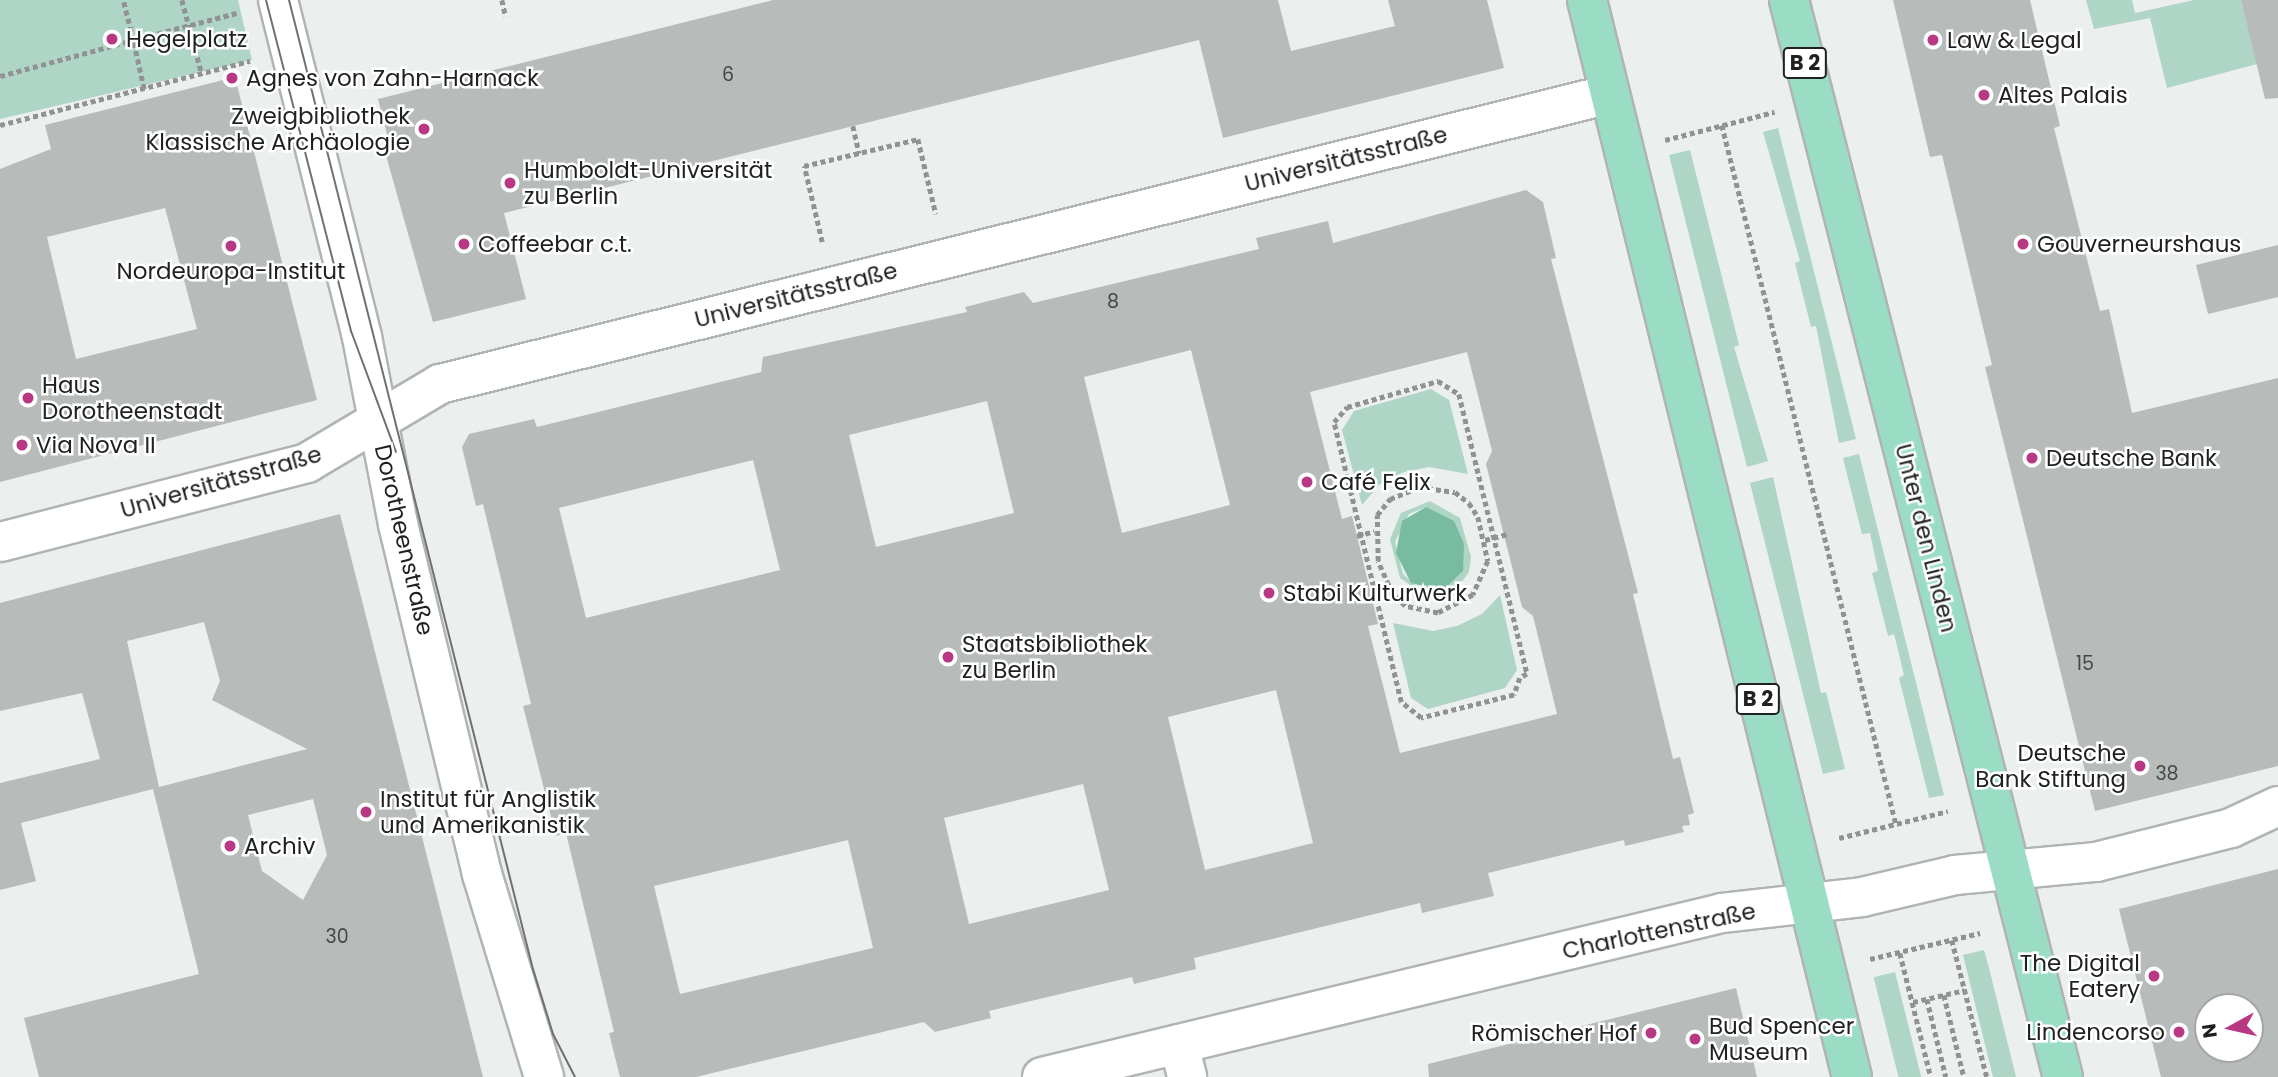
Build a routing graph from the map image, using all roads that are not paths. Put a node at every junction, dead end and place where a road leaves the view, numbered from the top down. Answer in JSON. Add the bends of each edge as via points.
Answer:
{"nodes":[{"id":1,"x":1587,"y":0,"type":"edge"},
{"id":2,"x":1789,"y":0,"type":"edge"},
{"id":3,"x":279,"y":1,"type":"edge"},
{"id":4,"x":1610,"y":94,"type":"junction"},
{"id":5,"x":378,"y":421,"type":"junction"},
{"id":6,"x":0,"y":542,"type":"edge"},
{"id":7,"x":2278,"y":806,"type":"edge"},
{"id":8,"x":2011,"y":870,"type":"junction"},
{"id":9,"x":1809,"y":903,"type":"junction"},
{"id":10,"x":1183,"y":1060,"type":"edge"},
{"id":11,"x":544,"y":1077,"type":"edge"},
{"id":12,"x":1042,"y":1077,"type":"edge"},
{"id":13,"x":1852,"y":1077,"type":"edge"},
{"id":14,"x":2063,"y":1077,"type":"edge"}],
"edges":[{"from":1,"to":4,"type":"main road","number":"B 2"},
{"from":2,"to":8,"type":"main road","name":"Unter den Linden","number":"B 2"},
{"from":3,"to":5,"type":"street","name":"Dorotheenstraße"},
{"from":4,"to":5,"type":"street","name":"Universitätsstraße","via":[[453,380]]},
{"from":4,"to":9,"type":"main road","number":"B 2"},
{"from":5,"to":6,"type":"street","name":"Universitätsstraße","via":[[307,463]]},
{"from":5,"to":11,"type":"street","name":"Dorotheenstraße","via":[[482,874]]},
{"from":7,"to":8,"type":"street","name":"Charlottenstraße","via":[[2231,828],[2096,862]]},
{"from":8,"to":9,"type":"street","name":"Charlottenstraße"},
{"from":8,"to":14,"type":"main road","name":"Unter den Linden","number":"B 2"},
{"from":9,"to":10,"type":"street","name":"Charlottenstraße","via":[[1722,913]]},
{"from":9,"to":13,"type":"main road","number":"B 2"},
{"from":10,"to":12,"type":"street","name":"Charlottenstraße"}]}
